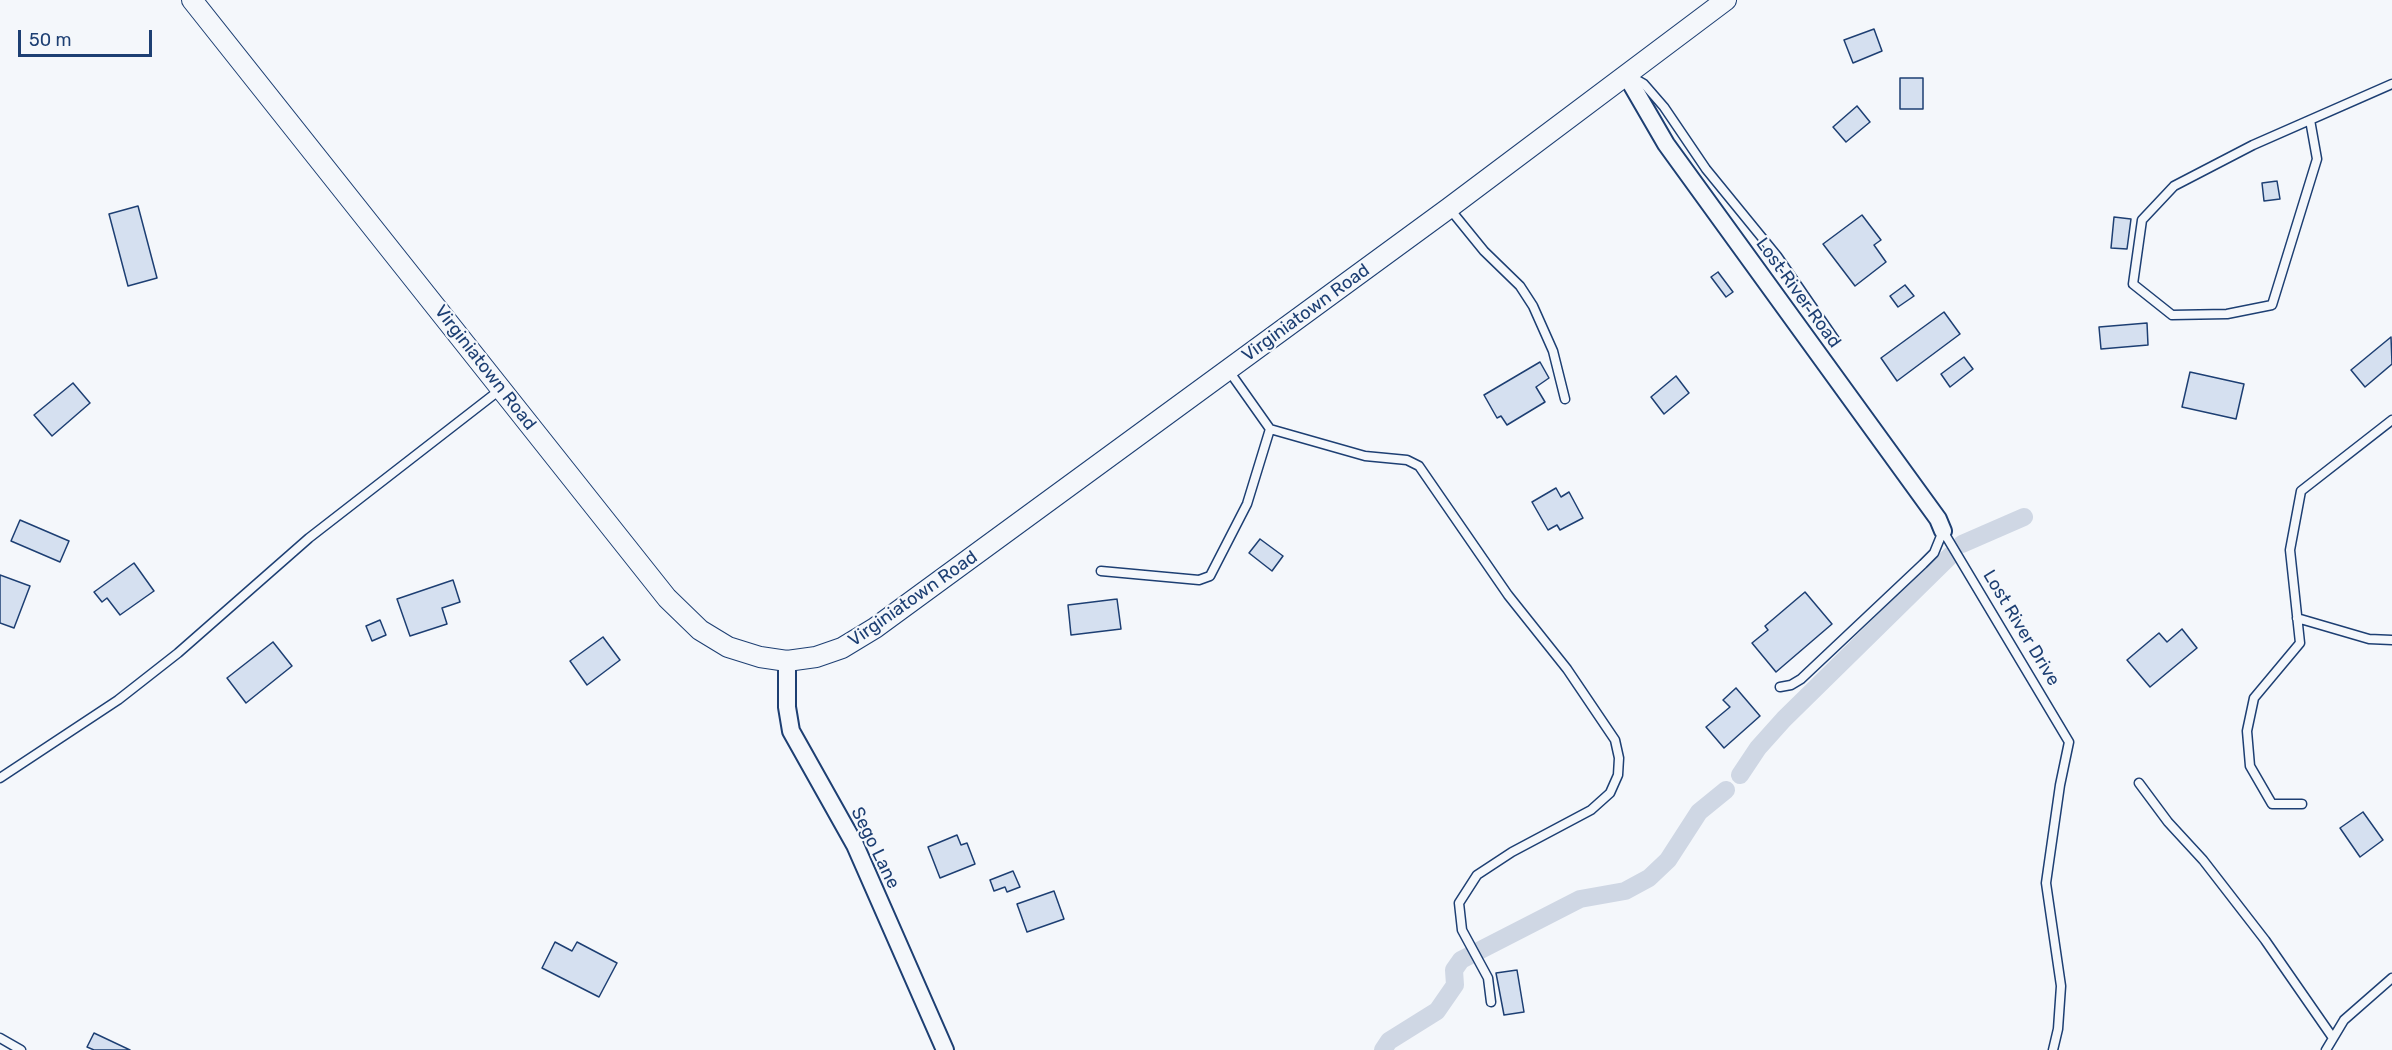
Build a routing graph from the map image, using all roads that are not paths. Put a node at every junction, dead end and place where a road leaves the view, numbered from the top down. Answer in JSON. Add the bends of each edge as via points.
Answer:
{"nodes":[{"id":1,"x":192,"y":0,"type":"edge"},
{"id":2,"x":1726,"y":0,"type":"edge"},
{"id":3,"x":1626,"y":75,"type":"junction"},
{"id":4,"x":2392,"y":84,"type":"edge"},
{"id":5,"x":2310,"y":120,"type":"junction"},
{"id":6,"x":1449,"y":208,"type":"junction"},
{"id":7,"x":1834,"y":340,"type":"dead end"},
{"id":8,"x":1228,"y":370,"type":"junction"},
{"id":9,"x":501,"y":389,"type":"junction"},
{"id":10,"x":1565,"y":399,"type":"dead end"},
{"id":11,"x":2392,"y":420,"type":"edge"},
{"id":12,"x":1269,"y":429,"type":"junction"},
{"id":13,"x":1943,"y":531,"type":"junction"},
{"id":14,"x":1101,"y":571,"type":"dead end"},
{"id":15,"x":2297,"y":618,"type":"junction"},
{"id":16,"x":2392,"y":640,"type":"edge"},
{"id":17,"x":787,"y":661,"type":"junction"},
{"id":18,"x":1780,"y":687,"type":"dead end"},
{"id":19,"x":0,"y":778,"type":"edge"},
{"id":20,"x":2139,"y":783,"type":"dead end"},
{"id":21,"x":2302,"y":804,"type":"dead end"},
{"id":22,"x":2392,"y":978,"type":"edge"},
{"id":23,"x":1491,"y":1002,"type":"dead end"},
{"id":24,"x":0,"y":1038,"type":"edge"},
{"id":25,"x":2333,"y":1038,"type":"junction"},
{"id":26,"x":21,"y":1050,"type":"edge"},
{"id":27,"x":945,"y":1050,"type":"edge"},
{"id":28,"x":2053,"y":1050,"type":"edge"},
{"id":29,"x":2326,"y":1050,"type":"edge"}],
"edges":[{"from":1,"to":9,"type":"street","name":"Virginiatown Road"},
{"from":2,"to":3,"type":"street","name":"Virginiatown Road"},
{"from":3,"to":6,"type":"street","name":"Virginiatown Road"},
{"from":3,"to":7,"type":"lane","via":[[1644,84],[1664,106],[1719,186],[1777,256]]},
{"from":3,"to":13,"type":"street","name":"Lost River Road","via":[[1666,144]]},
{"from":4,"to":5,"type":"lane"},
{"from":5,"to":5,"type":"lane","via":[[2174,186],[2142,220],[2133,284],[2172,315],[2227,314],[2272,305],[2317,159]]},
{"from":6,"to":8,"type":"street","name":"Virginiatown Road"},
{"from":6,"to":10,"type":"lane","via":[[1484,251],[1520,286],[1533,306],[1553,351]]},
{"from":8,"to":12,"type":"lane"},
{"from":8,"to":17,"type":"street","name":"Virginiatown Road","via":[[875,628],[842,648]]},
{"from":9,"to":17,"type":"street","name":"Virginiatown Road","via":[[684,616],[728,647]]},
{"from":9,"to":19,"type":"lane","via":[[309,538],[118,700]]},
{"from":11,"to":15,"type":"lane","via":[[2301,491],[2290,550]]},
{"from":12,"to":14,"type":"lane","via":[[1246,504],[1210,576],[1199,580]]},
{"from":12,"to":23,"type":"lane","via":[[1365,456],[1407,460],[1419,466],[1615,740],[1618,775],[1610,794],[1591,810],[1477,875],[1459,903],[1462,930],[1488,978]]},
{"from":13,"to":18,"type":"lane","via":[[1934,553],[1923,564],[1801,679]]},
{"from":13,"to":28,"type":"lane","name":"Lost River Drive","via":[[2069,742],[2046,883],[2061,986]]},
{"from":15,"to":16,"type":"lane","via":[[2369,639]]},
{"from":15,"to":21,"type":"lane","via":[[2300,643],[2254,698],[2247,731],[2250,766],[2272,804]]},
{"from":17,"to":27,"type":"street","name":"Sego Lane","via":[[791,731],[855,845]]},
{"from":20,"to":25,"type":"lane","via":[[2265,940]]},
{"from":22,"to":25,"type":"lane","via":[[2344,1020]]},
{"from":24,"to":26,"type":"lane"},
{"from":25,"to":29,"type":"lane"}]}
